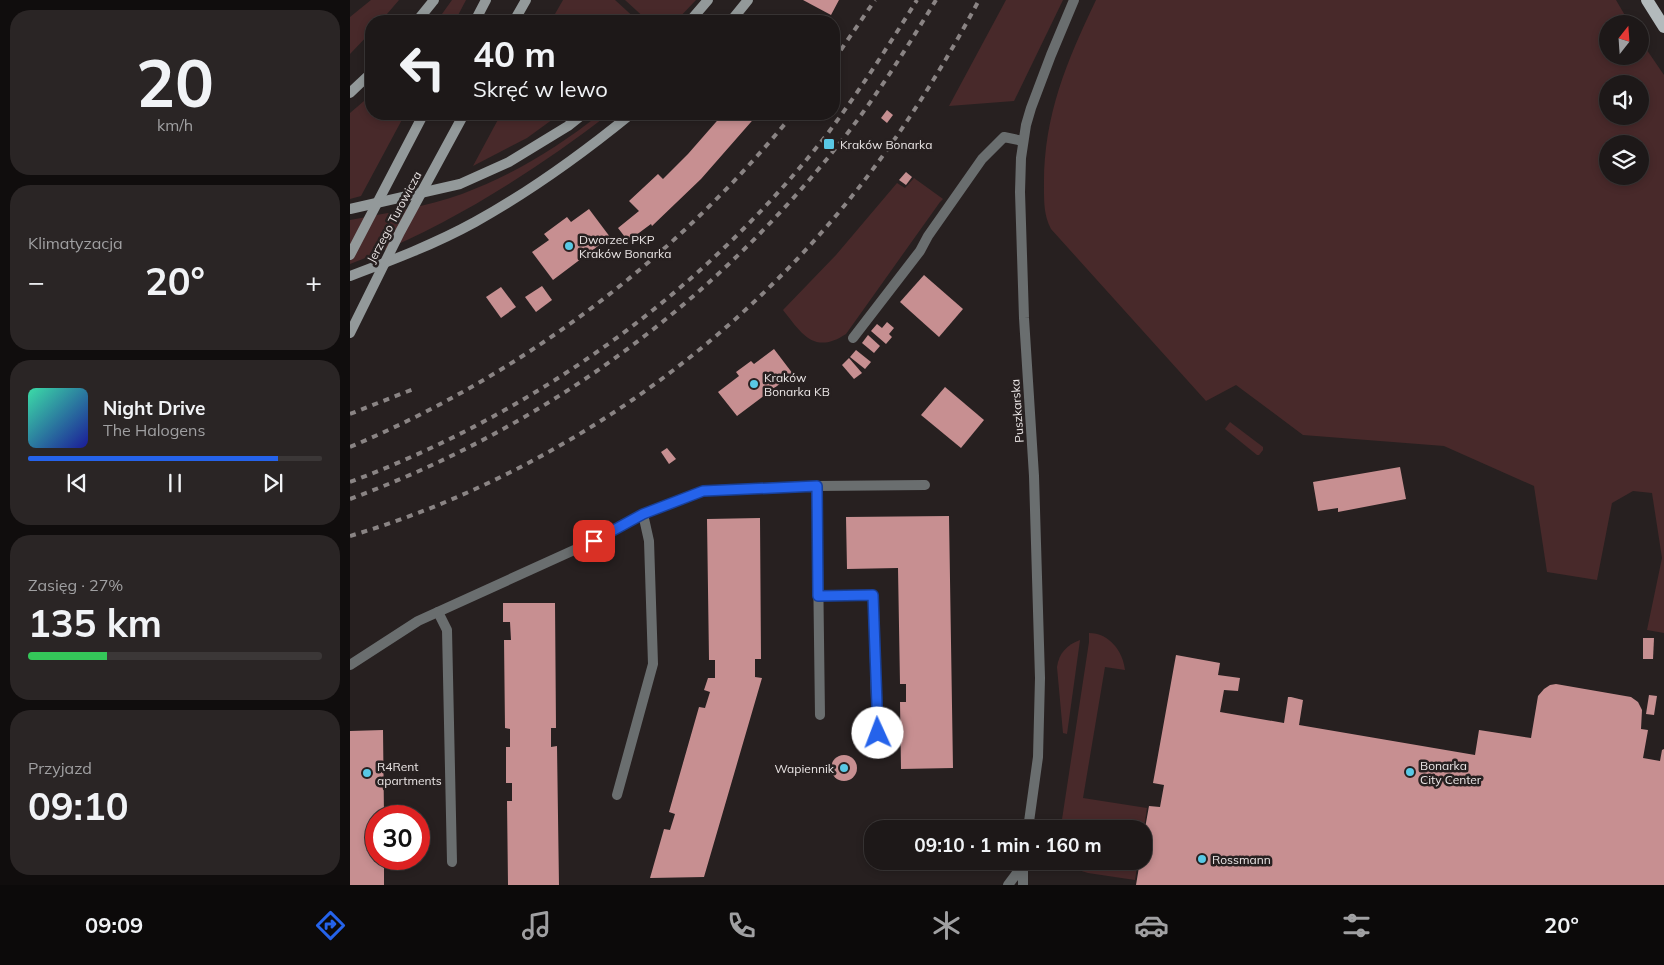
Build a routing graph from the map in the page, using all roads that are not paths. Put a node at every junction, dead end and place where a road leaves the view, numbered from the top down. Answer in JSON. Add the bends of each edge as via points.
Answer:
{"nodes":[{"id":1,"x":434,"y":0,"type":"edge"},
{"id":2,"x":486,"y":0,"type":"edge"},
{"id":3,"x":526,"y":0,"type":"edge"},
{"id":4,"x":708,"y":0,"type":"edge"},
{"id":5,"x":748,"y":0,"type":"edge"},
{"id":6,"x":1074,"y":0,"type":"edge"},
{"id":7,"x":1646,"y":0,"type":"edge"},
{"id":8,"x":422,"y":15,"type":"edge"},
{"id":9,"x":478,"y":15,"type":"edge"},
{"id":10,"x":517,"y":15,"type":"edge"},
{"id":11,"x":695,"y":15,"type":"edge"},
{"id":12,"x":736,"y":15,"type":"edge"},
{"id":13,"x":1664,"y":26,"type":"edge"},
{"id":14,"x":365,"y":79,"type":"edge"},
{"id":15,"x":350,"y":93,"type":"edge"},
{"id":16,"x":420,"y":120,"type":"edge"},
{"id":17,"x":461,"y":120,"type":"edge"},
{"id":18,"x":576,"y":120,"type":"edge"},
{"id":19,"x":624,"y":120,"type":"edge"},
{"id":20,"x":1023,"y":141,"type":"junction"},
{"id":21,"x":350,"y":209,"type":"edge"},
{"id":22,"x":350,"y":255,"type":"edge"},
{"id":23,"x":350,"y":276,"type":"edge"},
{"id":24,"x":350,"y":333,"type":"edge"},
{"id":25,"x":853,"y":338,"type":"dead end"},
{"id":26,"x":925,"y":485,"type":"dead end"},
{"id":27,"x":817,"y":486,"type":"junction"},
{"id":28,"x":643,"y":514,"type":"junction"},
{"id":29,"x":818,"y":596,"type":"junction"},
{"id":30,"x":438,"y":612,"type":"junction"},
{"id":31,"x":350,"y":665,"type":"edge"},
{"id":32,"x":820,"y":715,"type":"dead end"},
{"id":33,"x":878,"y":733,"type":"dead end"},
{"id":34,"x":617,"y":795,"type":"dead end"},
{"id":35,"x":1029,"y":820,"type":"edge"},
{"id":36,"x":452,"y":862,"type":"dead end"},
{"id":37,"x":1018,"y":870,"type":"edge"},
{"id":38,"x":1023,"y":870,"type":"edge"},
{"id":39,"x":1008,"y":885,"type":"edge"},
{"id":40,"x":1023,"y":885,"type":"edge"}],
"edges":[{"from":1,"to":8,"type":"main road"},
{"from":2,"to":9,"type":"main road"},
{"from":3,"to":10,"type":"main road"},
{"from":4,"to":11,"type":"main road"},
{"from":5,"to":12,"type":"main road"},
{"from":6,"to":20,"type":"street","name":"Puszkarska","via":[[1039,85]]},
{"from":7,"to":13,"type":"main road"},
{"from":14,"to":15,"type":"main road"},
{"from":16,"to":22,"type":"main road","name":"Jerzego Turowicza","bridge":true},
{"from":17,"to":24,"type":"main road","name":"Jerzego Turowicza","bridge":true},
{"from":18,"to":21,"type":"main road","via":[[509,162],[460,184]]},
{"from":19,"to":23,"type":"main road","via":[[580,155],[474,223]]},
{"from":20,"to":25,"type":"street","via":[[1004,137],[982,159],[920,252]]},
{"from":20,"to":35,"type":"street","name":"Puszkarska","via":[[1020,173],[1024,318],[1034,476],[1040,686],[1038,757]]},
{"from":26,"to":27,"type":"street"},
{"from":27,"to":28,"type":"street","via":[[703,491]]},
{"from":27,"to":29,"type":"street"},
{"from":28,"to":30,"type":"street","via":[[594,541]]},
{"from":28,"to":34,"type":"street","via":[[649,541],[653,664]]},
{"from":29,"to":32,"type":"street"},
{"from":29,"to":33,"type":"street","via":[[873,595]]},
{"from":30,"to":31,"type":"street","via":[[418,621]]},
{"from":30,"to":36,"type":"street","via":[[447,630]]},
{"from":37,"to":39,"type":"street"},
{"from":38,"to":40,"type":"street"}]}
